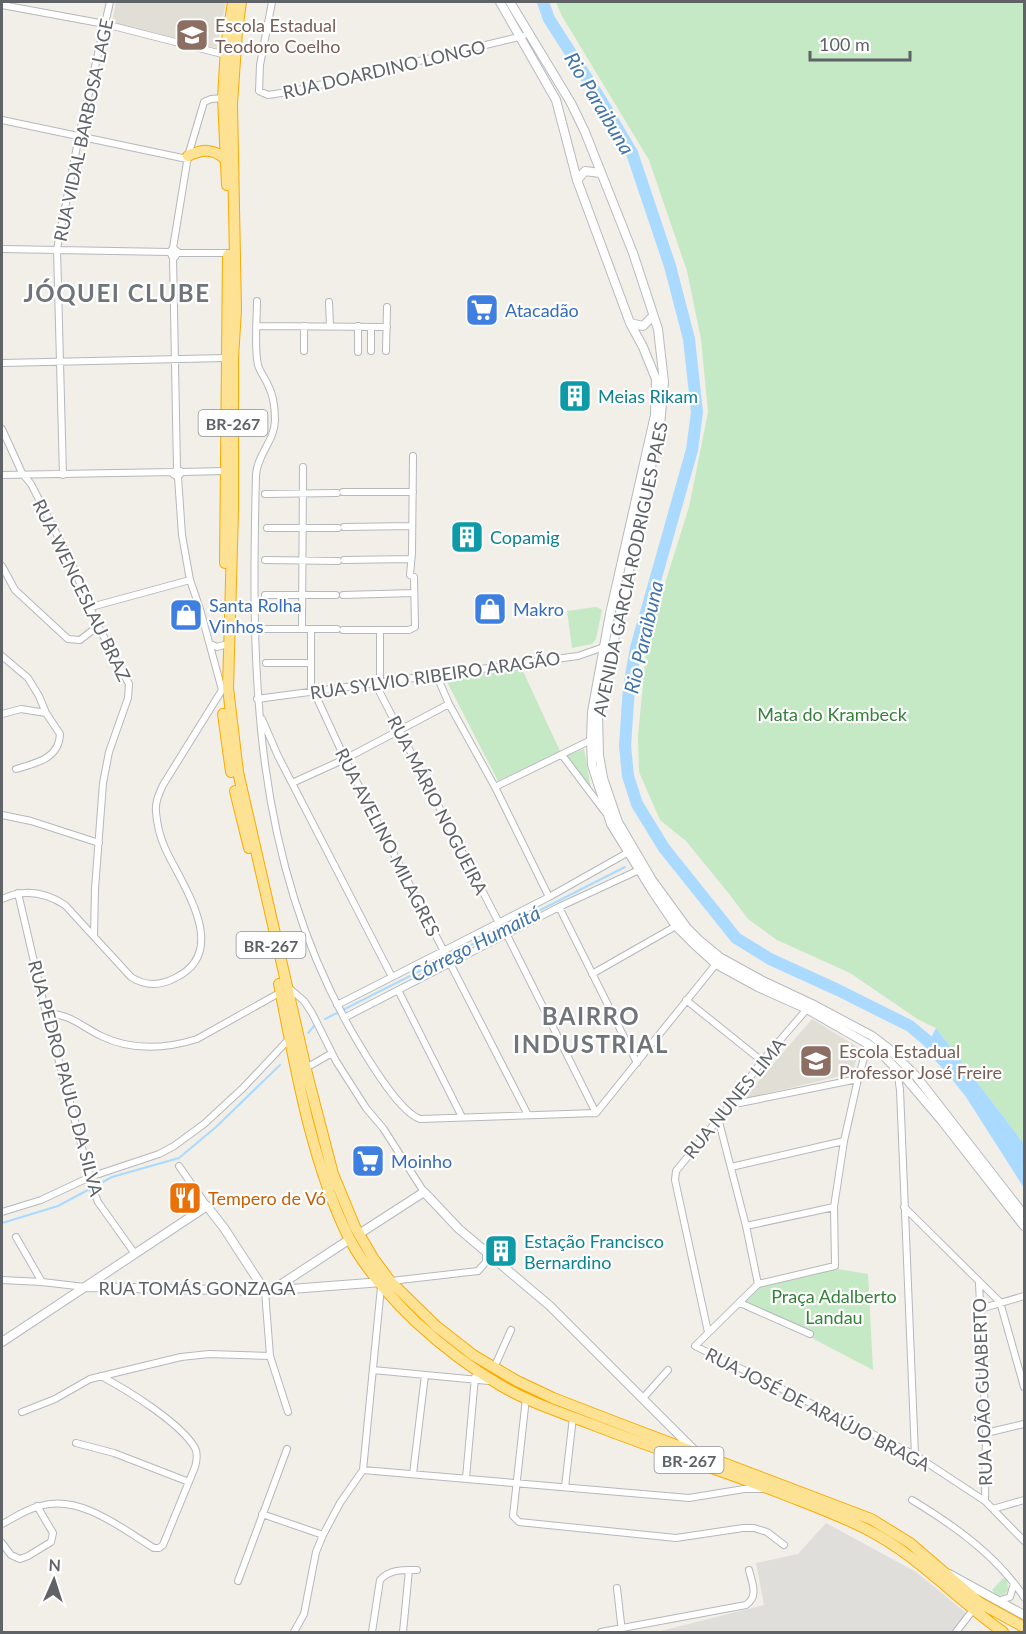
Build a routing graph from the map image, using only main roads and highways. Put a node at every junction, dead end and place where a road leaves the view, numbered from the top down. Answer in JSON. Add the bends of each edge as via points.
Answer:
{"nodes":[{"id":1,"x":233,"y":2,"type":"edge"},
{"id":2,"x":241,"y":2,"type":"edge"},
{"id":3,"x":500,"y":2,"type":"edge"},
{"id":4,"x":510,"y":2,"type":"edge"},
{"id":5,"x":524,"y":35,"type":"junction"},
{"id":6,"x":228,"y":101,"type":"junction"},
{"id":7,"x":188,"y":158,"type":"road end"},
{"id":8,"x":226,"y":160,"type":"junction"},
{"id":9,"x":600,"y":173,"type":"junction"},
{"id":10,"x":577,"y":180,"type":"junction"},
{"id":11,"x":653,"y":316,"type":"junction"},
{"id":12,"x":630,"y":323,"type":"junction"},
{"id":13,"x":608,"y":647,"type":"junction"},
{"id":14,"x":591,"y":740,"type":"junction"},
{"id":15,"x":600,"y":763,"type":"junction"},
{"id":16,"x":627,"y":853,"type":"junction"},
{"id":17,"x":652,"y":880,"type":"junction"},
{"id":18,"x":716,"y":964,"type":"junction"},
{"id":19,"x":761,"y":980,"type":"junction"},
{"id":20,"x":284,"y":989,"type":"junction"},
{"id":21,"x":810,"y":1006,"type":"junction"},
{"id":22,"x":290,"y":1018,"type":"junction"},
{"id":23,"x":1024,"y":1215,"type":"edge"},
{"id":24,"x":1024,"y":1226,"type":"edge"},
{"id":25,"x":354,"y":1236,"type":"junction"},
{"id":26,"x":112,"y":1269,"type":"junction"},
{"id":27,"x":302,"y":1270,"type":"junction"},
{"id":28,"x":383,"y":1283,"type":"junction"},
{"id":29,"x":86,"y":1287,"type":"junction"},
{"id":30,"x":121,"y":1288,"type":"junction"},
{"id":31,"x":312,"y":1288,"type":"junction"},
{"id":32,"x":265,"y":1291,"type":"junction"},
{"id":33,"x":2,"y":1342,"type":"edge"},
{"id":34,"x":699,"y":1454,"type":"junction"},
{"id":35,"x":944,"y":1572,"type":"junction"},
{"id":36,"x":977,"y":1614,"type":"junction"},
{"id":37,"x":1024,"y":1615,"type":"edge"},
{"id":38,"x":1024,"y":1627,"type":"edge"},
{"id":39,"x":997,"y":1632,"type":"edge"},
{"id":40,"x":1003,"y":1632,"type":"edge"}],
"edges":[{"from":1,"to":6,"type":"highway","number":"BR-267","via":[[226,55]]},
{"from":2,"to":6,"type":"highway","number":"BR-267","via":[[233,90]]},
{"from":3,"to":5,"type":"main road","name":"AVENIDA GARCIA RODRIGUES PAES"},
{"from":4,"to":5,"type":"main road","name":"AVENIDA GARCIA RODRIGUES PAES"},
{"from":5,"to":9,"type":"main road","name":"AVENIDA GARCIA RODRIGUES PAES","via":[[571,103]]},
{"from":5,"to":10,"type":"main road","name":"AVENIDA GARCIA RODRIGUES PAES","via":[[556,100]]},
{"from":6,"to":8,"type":"highway","number":"BR-267"},
{"from":6,"to":20,"type":"highway","number":"BR-267","via":[[236,310],[228,688],[238,772]]},
{"from":7,"to":8,"type":"highway","via":[[201,150]]},
{"from":8,"to":20,"type":"highway","number":"BR-267","via":[[222,690],[232,773]]},
{"from":9,"to":10,"type":"main road","via":[[585,171]]},
{"from":9,"to":11,"type":"main road","name":"AVENIDA GARCIA RODRIGUES PAES"},
{"from":10,"to":12,"type":"main road","name":"AVENIDA GARCIA RODRIGUES PAES"},
{"from":11,"to":12,"type":"main road","via":[[643,326]]},
{"from":11,"to":13,"type":"main road","name":"AVENIDA GARCIA RODRIGUES PAES","via":[[664,365],[660,425]]},
{"from":12,"to":13,"type":"main road","name":"AVENIDA GARCIA RODRIGUES PAES","via":[[656,379],[655,415]]},
{"from":13,"to":14,"type":"main road","name":"AVENIDA GARCIA RODRIGUES PAES","via":[[593,702]]},
{"from":13,"to":15,"type":"main road","name":"AVENIDA GARCIA RODRIGUES PAES","via":[[598,716]]},
{"from":14,"to":15,"type":"main road"},
{"from":14,"to":16,"type":"main road","name":"AVENIDA GARCIA RODRIGUES PAES","via":[[592,765],[609,819]]},
{"from":15,"to":17,"type":"main road","name":"AVENIDA GARCIA RODRIGUES PAES","via":[[618,822]]},
{"from":16,"to":17,"type":"main road","via":[[634,856]]},
{"from":16,"to":18,"type":"main road","name":"AVENIDA GARCIA RODRIGUES PAES","via":[[676,926]]},
{"from":17,"to":19,"type":"main road","name":"AVENIDA GARCIA RODRIGUES PAES","via":[[699,940],[721,958]]},
{"from":18,"to":19,"type":"main road"},
{"from":18,"to":21,"type":"main road","name":"AVENIDA GARCIA RODRIGUES PAES","via":[[758,987]]},
{"from":19,"to":21,"type":"main road","name":"AVENIDA GARCIA RODRIGUES PAES"},
{"from":20,"to":22,"type":"highway","number":"BR-267"},
{"from":21,"to":23,"type":"main road","via":[[881,1042],[904,1063]]},
{"from":21,"to":24,"type":"main road","via":[[868,1044],[908,1081]]},
{"from":22,"to":25,"type":"highway","number":"BR-267"},
{"from":22,"to":25,"type":"highway","number":"BR-267","via":[[290,1039],[325,1179]]},
{"from":25,"to":27,"type":"main road"},
{"from":25,"to":28,"type":"highway","number":"BR-267"},
{"from":25,"to":34,"type":"main road","via":[[424,1192],[459,1229],[550,1306]]},
{"from":26,"to":29,"type":"main road"},
{"from":26,"to":30,"type":"main road","via":[[113,1279]]},
{"from":26,"to":32,"type":"main road","via":[[207,1206]]},
{"from":27,"to":31,"type":"main road","via":[[302,1282]]},
{"from":27,"to":32,"type":"main road","via":[[278,1288]]},
{"from":28,"to":31,"type":"main road","name":"RUA TOMÁS GONZAGA"},
{"from":28,"to":34,"type":"highway","number":"BR-267","via":[[494,1369],[553,1398]]},
{"from":28,"to":36,"type":"highway","number":"BR-267","via":[[425,1330],[493,1381],[526,1398],[748,1486],[768,1488],[838,1516],[892,1543],[919,1562]]},
{"from":29,"to":30,"type":"main road","name":"RUA TOMÁS GONZAGA"},
{"from":29,"to":33,"type":"main road"},
{"from":30,"to":32,"type":"main road","name":"RUA TOMÁS GONZAGA"},
{"from":31,"to":32,"type":"main road","name":"RUA TOMÁS GONZAGA"},
{"from":34,"to":35,"type":"highway","number":"BR-267","via":[[871,1519],[910,1543]]},
{"from":35,"to":37,"type":"main road"},
{"from":35,"to":38,"type":"highway","number":"BR-267","via":[[980,1603]]},
{"from":36,"to":39,"type":"main road"},
{"from":36,"to":40,"type":"highway","number":"BR-267"}]}
